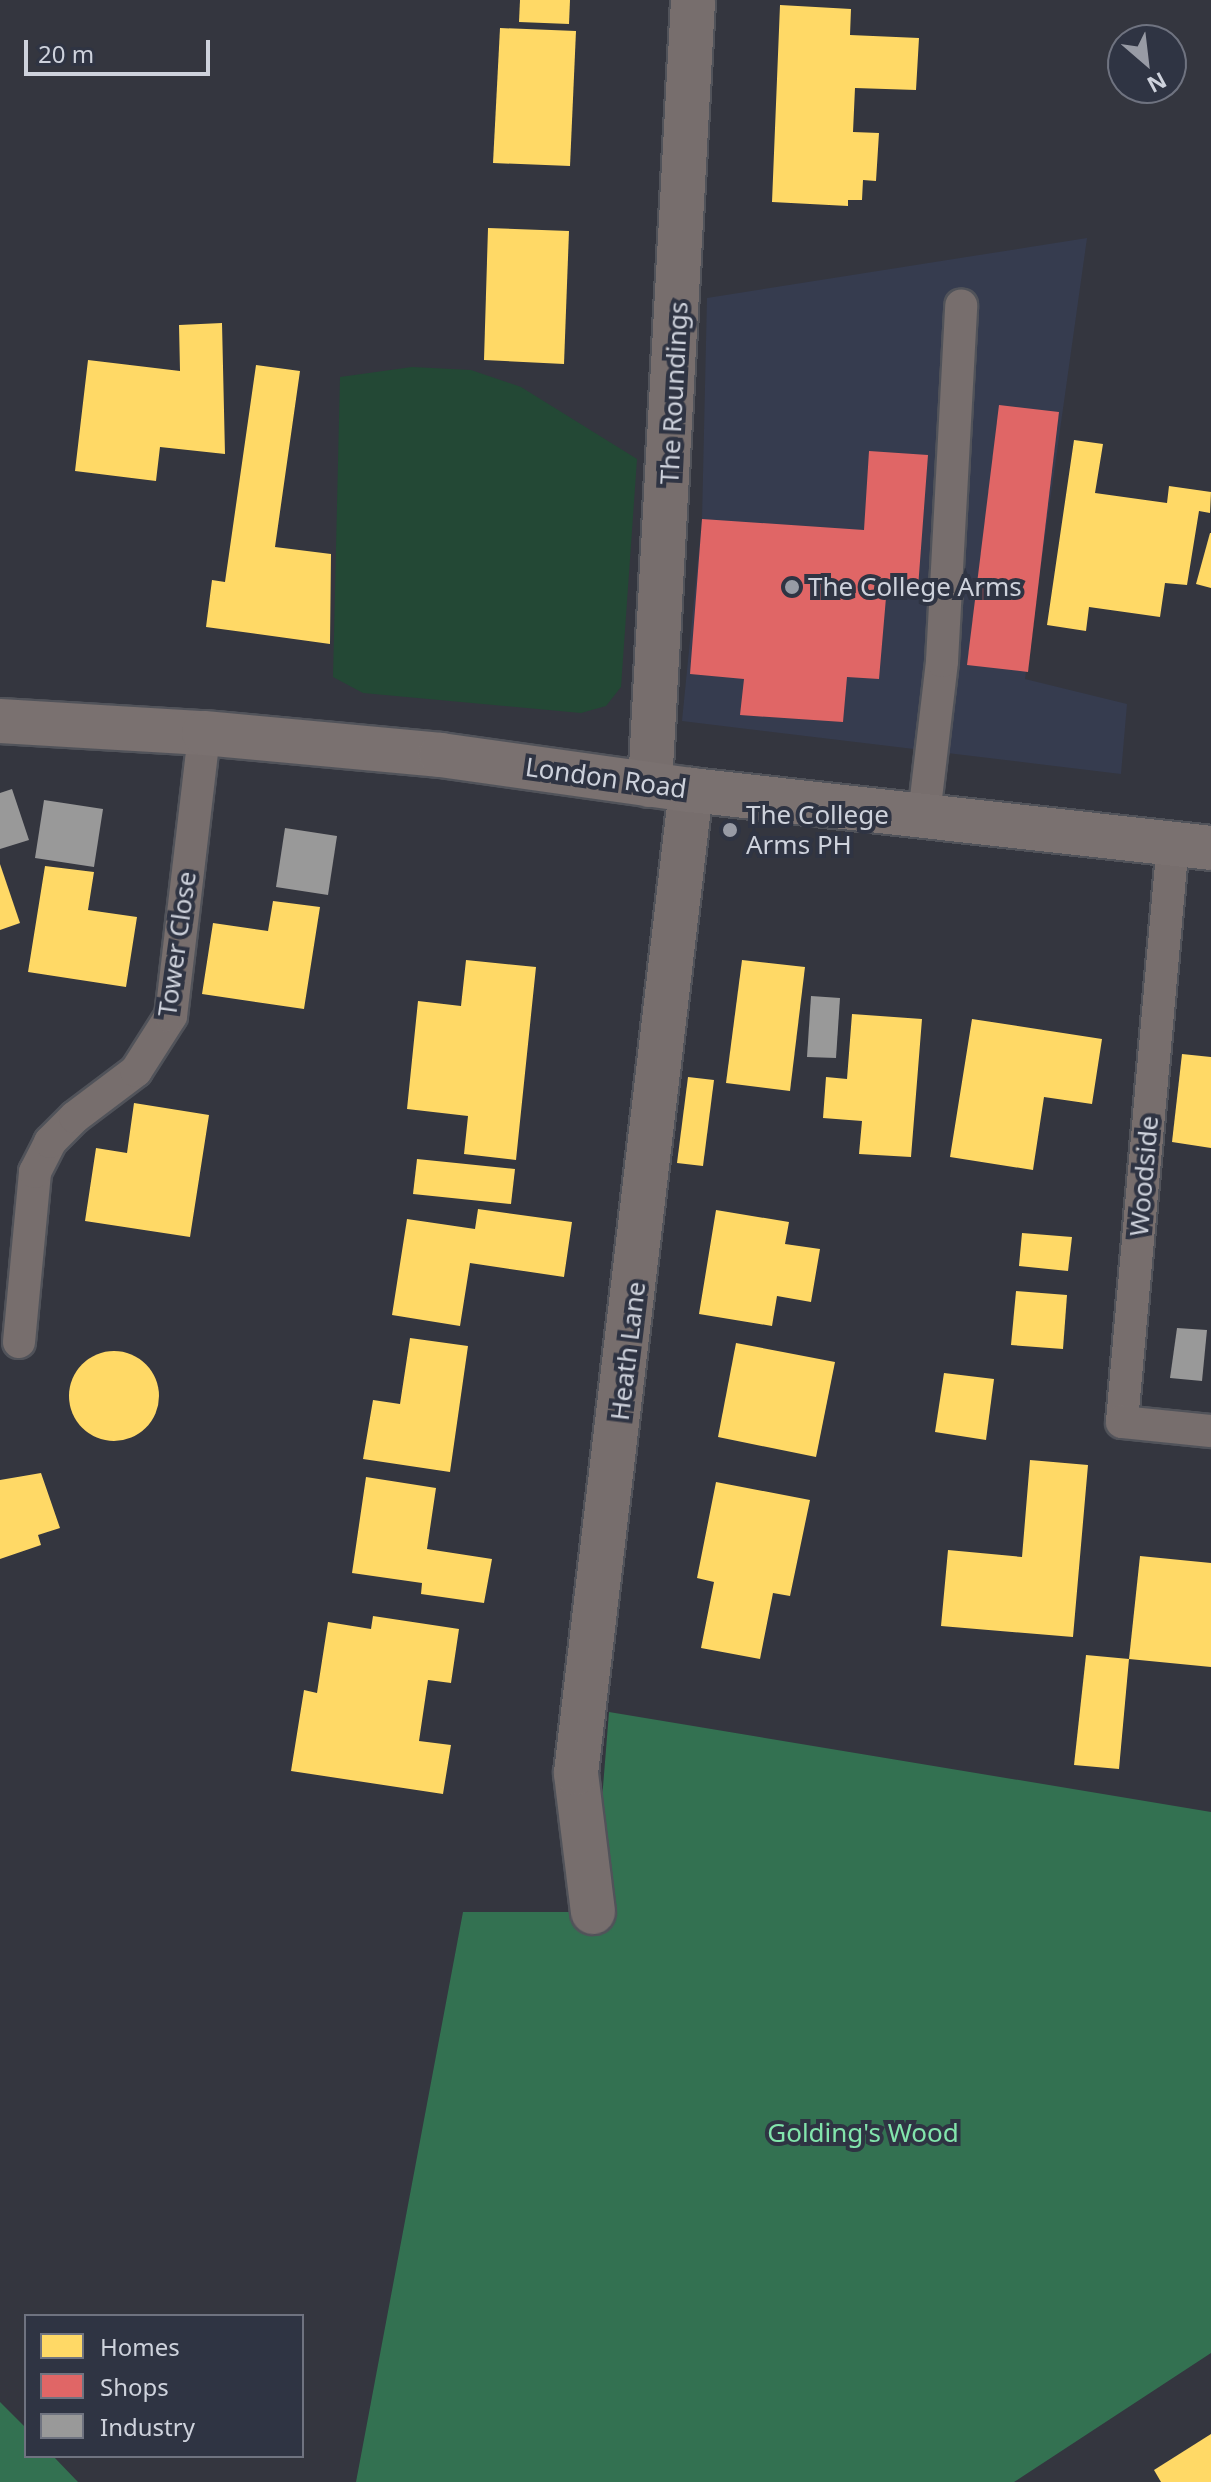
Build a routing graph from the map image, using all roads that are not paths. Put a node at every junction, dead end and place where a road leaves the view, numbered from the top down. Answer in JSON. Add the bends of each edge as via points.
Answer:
{"nodes":[{"id":1,"x":693,"y":0,"type":"edge"},
{"id":2,"x":961,"y":306,"type":"dead end"},
{"id":3,"x":0,"y":721,"type":"edge"},
{"id":4,"x":204,"y":733,"type":"junction"},
{"id":5,"x":671,"y":788,"type":"junction"},
{"id":6,"x":924,"y":815,"type":"junction"},
{"id":7,"x":1192,"y":845,"type":"edge"},
{"id":8,"x":19,"y":1342,"type":"dead end"},
{"id":9,"x":1211,"y":1431,"type":"edge"},
{"id":10,"x":593,"y":1912,"type":"dead end"}],
"edges":[{"from":1,"to":5,"type":"street","name":"The Roundings"},
{"from":2,"to":6,"type":"lane","via":[[942,661]]},
{"from":3,"to":4,"type":"main road","name":"London Road"},
{"from":4,"to":5,"type":"main road","name":"London Road","via":[[441,755]]},
{"from":4,"to":8,"type":"lane","name":"Tower Close","via":[[171,1016],[136,1071],[50,1142],[35,1172]]},
{"from":5,"to":6,"type":"main road","name":"London Road"},
{"from":5,"to":10,"type":"street","name":"Heath Lane","via":[[576,1773]]},
{"from":6,"to":7,"type":"main road","name":"London Road"},
{"from":7,"to":9,"type":"lane","name":"Woodside","via":[[1122,1422]]}]}
